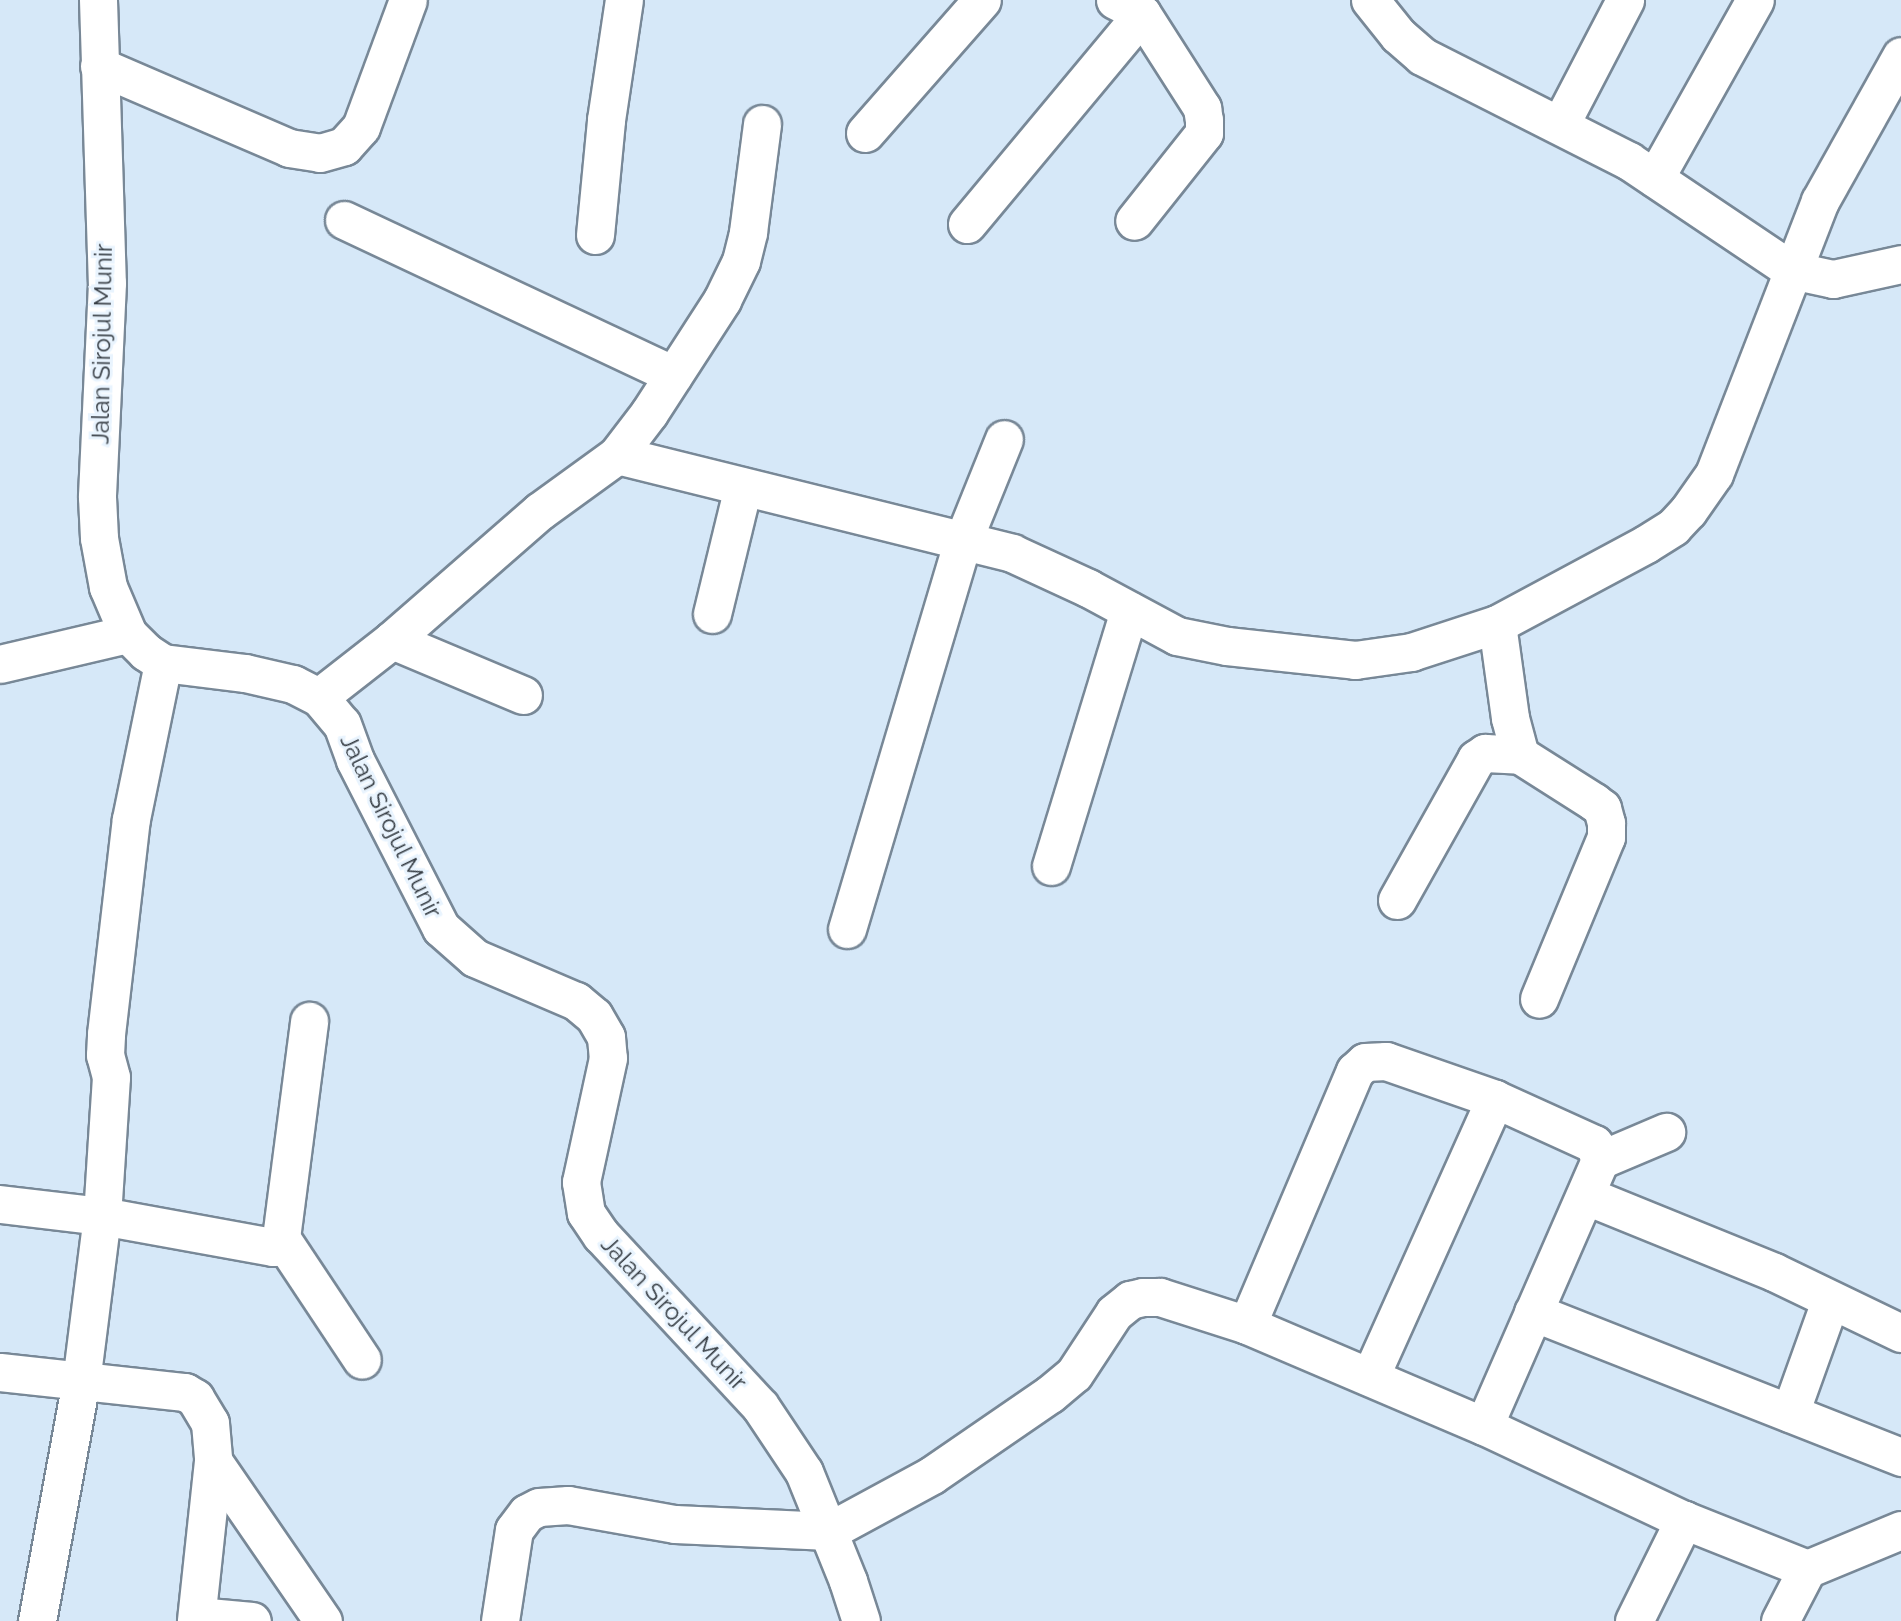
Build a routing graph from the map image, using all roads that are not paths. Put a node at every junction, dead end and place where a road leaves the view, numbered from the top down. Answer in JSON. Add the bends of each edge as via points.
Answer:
{"nodes":[{"id":1,"x":98,"y":0,"type":"edge"},
{"id":2,"x":408,"y":0,"type":"edge"},
{"id":3,"x":982,"y":0,"type":"edge"},
{"id":4,"x":1370,"y":0,"type":"edge"},
{"id":5,"x":1625,"y":0,"type":"edge"},
{"id":6,"x":1755,"y":0,"type":"edge"},
{"id":7,"x":631,"y":3,"type":"edge"},
{"id":8,"x":1128,"y":7,"type":"edge"},
{"id":9,"x":1901,"y":56,"type":"edge"},
{"id":10,"x":99,"y":66,"type":"junction"},
{"id":11,"x":762,"y":124,"type":"dead end"},
{"id":12,"x":1560,"y":125,"type":"junction"},
{"id":13,"x":865,"y":133,"type":"dead end"},
{"id":14,"x":1655,"y":178,"type":"junction"},
{"id":15,"x":344,"y":220,"type":"dead end"},
{"id":16,"x":1134,"y":221,"type":"dead end"},
{"id":17,"x":967,"y":224,"type":"dead end"},
{"id":18,"x":595,"y":235,"type":"dead end"},
{"id":19,"x":1901,"y":264,"type":"edge"},
{"id":20,"x":1791,"y":270,"type":"junction"},
{"id":21,"x":673,"y":374,"type":"junction"},
{"id":22,"x":1004,"y":439,"type":"dead end"},
{"id":23,"x":617,"y":455,"type":"junction"},
{"id":24,"x":743,"y":487,"type":"junction"},
{"id":25,"x":962,"y":543,"type":"junction"},
{"id":26,"x":1129,"y":611,"type":"junction"},
{"id":27,"x":712,"y":614,"type":"dead end"},
{"id":28,"x":1497,"y":624,"type":"junction"},
{"id":29,"x":128,"y":634,"type":"junction"},
{"id":30,"x":391,"y":640,"type":"junction"},
{"id":31,"x":163,"y":663,"type":"junction"},
{"id":32,"x":0,"y":664,"type":"edge"},
{"id":33,"x":523,"y":695,"type":"dead end"},
{"id":34,"x":318,"y":697,"type":"junction"},
{"id":35,"x":1520,"y":755,"type":"junction"},
{"id":36,"x":1051,"y":866,"type":"dead end"},
{"id":37,"x":1397,"y":900,"type":"dead end"},
{"id":38,"x":848,"y":929,"type":"dead end"},
{"id":39,"x":1539,"y":999,"type":"dead end"},
{"id":40,"x":309,"y":1021,"type":"dead end"},
{"id":41,"x":1495,"y":1099,"type":"junction"},
{"id":42,"x":1666,"y":1132,"type":"dead end"},
{"id":43,"x":1600,"y":1160,"type":"junction"},
{"id":44,"x":1587,"y":1196,"type":"junction"},
{"id":45,"x":0,"y":1204,"type":"edge"},
{"id":46,"x":102,"y":1216,"type":"junction"},
{"id":47,"x":277,"y":1242,"type":"junction"},
{"id":48,"x":1830,"y":1301,"type":"junction"},
{"id":49,"x":1533,"y":1312,"type":"junction"},
{"id":50,"x":1247,"y":1325,"type":"junction"},
{"id":51,"x":1901,"y":1333,"type":"edge"},
{"id":52,"x":362,"y":1360,"type":"dead end"},
{"id":53,"x":0,"y":1372,"type":"edge"},
{"id":54,"x":1370,"y":1377,"type":"junction"},
{"id":55,"x":80,"y":1382,"type":"junction"},
{"id":56,"x":1790,"y":1413,"type":"junction"},
{"id":57,"x":1484,"y":1426,"type":"junction"},
{"id":58,"x":1901,"y":1457,"type":"edge"},
{"id":59,"x":213,"y":1461,"type":"junction"},
{"id":60,"x":1684,"y":1520,"type":"junction"},
{"id":61,"x":1901,"y":1530,"type":"edge"},
{"id":62,"x":829,"y":1531,"type":"junction"},
{"id":63,"x":1807,"y":1569,"type":"junction"},
{"id":64,"x":196,"y":1618,"type":"edge"},
{"id":65,"x":37,"y":1621,"type":"edge"},
{"id":66,"x":252,"y":1621,"type":"edge"},
{"id":67,"x":323,"y":1621,"type":"edge"},
{"id":68,"x":500,"y":1621,"type":"edge"},
{"id":69,"x":861,"y":1621,"type":"edge"},
{"id":70,"x":1634,"y":1621,"type":"edge"},
{"id":71,"x":1780,"y":1621,"type":"edge"}],
"edges":[{"from":1,"to":10,"type":"street","name":"Jalan Sirojul Munir"},
{"from":2,"to":10,"type":"street","via":[[362,127],[344,146],[320,153],[289,148]]},
{"from":3,"to":13,"type":"street"},
{"from":4,"to":12,"type":"street","via":[[1422,56]]},
{"from":5,"to":12,"type":"street"},
{"from":6,"to":14,"type":"street"},
{"from":7,"to":18,"type":"street","via":[[606,120]]},
{"from":8,"to":16,"type":"street","via":[[1202,108],[1204,133]]},
{"from":8,"to":17,"type":"street"},
{"from":9,"to":20,"type":"street","via":[[1819,201]]},
{"from":10,"to":29,"type":"street","name":"Jalan Sirojul Munir","via":[[107,283],[99,538],[108,587]]},
{"from":11,"to":21,"type":"street","via":[[741,261],[722,300]]},
{"from":12,"to":14,"type":"street"},
{"from":14,"to":20,"type":"street"},
{"from":15,"to":21,"type":"street"},
{"from":19,"to":20,"type":"street","via":[[1833,279]]},
{"from":20,"to":28,"type":"street","via":[[1714,474],[1688,511],[1646,544]]},
{"from":21,"to":23,"type":"street"},
{"from":22,"to":25,"type":"street"},
{"from":23,"to":24,"type":"street"},
{"from":23,"to":30,"type":"street","via":[[540,511]]},
{"from":24,"to":25,"type":"street"},
{"from":24,"to":27,"type":"street"},
{"from":25,"to":26,"type":"street","via":[[1012,553]]},
{"from":25,"to":38,"type":"street"},
{"from":26,"to":28,"type":"street","via":[[1177,636],[1354,660],[1411,652]]},
{"from":26,"to":36,"type":"street"},
{"from":28,"to":35,"type":"street"},
{"from":29,"to":31,"type":"street","name":"Jalan Sirojul Munir"},
{"from":29,"to":32,"type":"street"},
{"from":30,"to":33,"type":"street"},
{"from":30,"to":34,"type":"street"},
{"from":31,"to":34,"type":"street","name":"Jalan Sirojul Munir","via":[[245,673],[293,684]]},
{"from":31,"to":46,"type":"street","via":[[131,819],[106,1034],[111,1077]]},
{"from":34,"to":62,"type":"street","name":"Jalan Sirojul Munir","via":[[342,724],[355,760],[440,928],[475,958],[576,1001],[594,1016],[606,1037],[608,1058],[581,1182],[586,1213],[601,1235],[760,1406],[804,1472]]},
{"from":35,"to":37,"type":"street","via":[[1485,753],[1476,759]]},
{"from":35,"to":39,"type":"street","via":[[1602,808],[1606,823],[1606,837]]},
{"from":40,"to":47,"type":"street"},
{"from":41,"to":43,"type":"street","via":[[1594,1144]]},
{"from":41,"to":50,"type":"street","via":[[1386,1061],[1366,1062],[1355,1071]]},
{"from":41,"to":54,"type":"street"},
{"from":42,"to":43,"type":"street"},
{"from":43,"to":44,"type":"street"},
{"from":44,"to":48,"type":"street","via":[[1774,1272]]},
{"from":44,"to":49,"type":"street"},
{"from":45,"to":46,"type":"street"},
{"from":46,"to":47,"type":"street"},
{"from":46,"to":55,"type":"street"},
{"from":47,"to":52,"type":"street"},
{"from":48,"to":51,"type":"street"},
{"from":48,"to":56,"type":"street"},
{"from":49,"to":56,"type":"street"},
{"from":49,"to":57,"type":"street"},
{"from":50,"to":54,"type":"street"},
{"from":50,"to":62,"type":"street","via":[[1160,1297],[1130,1300],[1114,1312],[1064,1384],[932,1475]]},
{"from":53,"to":55,"type":"street"},
{"from":54,"to":57,"type":"street"},
{"from":55,"to":59,"type":"street","via":[[190,1395],[210,1423]]},
{"from":55,"to":65,"type":"street"},
{"from":56,"to":58,"type":"street"},
{"from":57,"to":60,"type":"street"},
{"from":59,"to":64,"type":"street"},
{"from":59,"to":67,"type":"street"},
{"from":60,"to":63,"type":"street"},
{"from":60,"to":70,"type":"street"},
{"from":61,"to":63,"type":"street"},
{"from":62,"to":68,"type":"street","via":[[675,1524],[568,1506],[539,1507],[527,1513],[514,1530]]},
{"from":62,"to":69,"type":"street","name":"Jalan Sirojul Munir"},
{"from":63,"to":71,"type":"street"},
{"from":64,"to":66,"type":"street"}]}
